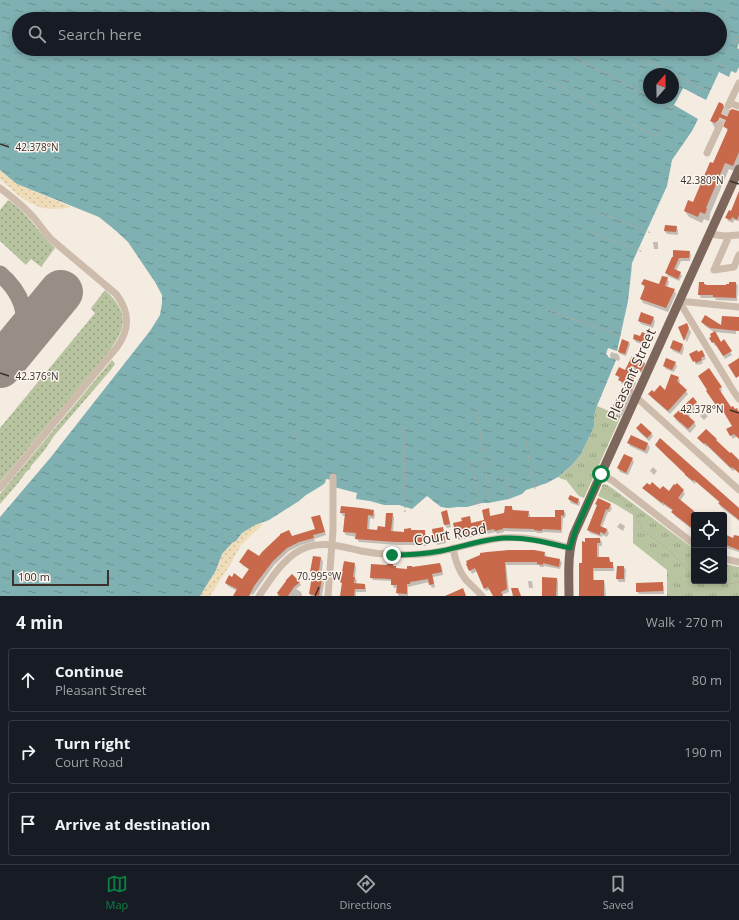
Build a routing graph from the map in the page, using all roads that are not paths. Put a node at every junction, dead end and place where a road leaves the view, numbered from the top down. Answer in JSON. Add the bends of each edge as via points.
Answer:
{"nodes":[{"id":1,"x":739,"y":83,"type":"edge"},
{"id":2,"x":738,"y":106,"type":"dead end"},
{"id":3,"x":720,"y":125,"type":"tunnel mouth"},
{"id":4,"x":707,"y":153,"type":"dead end"},
{"id":5,"x":739,"y":169,"type":"edge"},
{"id":6,"x":0,"y":188,"type":"edge"},
{"id":7,"x":710,"y":234,"type":"junction"},
{"id":8,"x":739,"y":235,"type":"edge"},
{"id":9,"x":729,"y":236,"type":"junction"},
{"id":10,"x":739,"y":255,"type":"edge"},
{"id":11,"x":679,"y":301,"type":"junction"},
{"id":12,"x":739,"y":307,"type":"edge"},
{"id":13,"x":636,"y":397,"type":"junction"},
{"id":14,"x":739,"y":399,"type":"edge"},
{"id":15,"x":601,"y":474,"type":"junction"},
{"id":16,"x":333,"y":477,"type":"dead end"},
{"id":17,"x":0,"y":488,"type":"edge"},
{"id":18,"x":739,"y":490,"type":"edge"},
{"id":19,"x":691,"y":542,"type":"edge"},
{"id":20,"x":332,"y":545,"type":"junction"},
{"id":21,"x":453,"y":548,"type":"junction"},
{"id":22,"x":570,"y":548,"type":"junction"},
{"id":23,"x":727,"y":560,"type":"edge"},
{"id":24,"x":739,"y":562,"type":"edge"},
{"id":25,"x":259,"y":596,"type":"edge"},
{"id":26,"x":328,"y":596,"type":"edge"},
{"id":27,"x":482,"y":596,"type":"edge"},
{"id":28,"x":569,"y":596,"type":"edge"}],
"edges":[{"from":1,"to":2,"type":"street","via":[[729,105]]},
{"from":3,"to":4,"type":"street"},
{"from":5,"to":7,"type":"main road","name":"Pleasant Street"},
{"from":6,"to":17,"type":"street","via":[[34,218],[44,233],[116,294],[122,302],[127,318],[125,333],[117,347]]},
{"from":7,"to":9,"type":"street"},
{"from":7,"to":11,"type":"main road","name":"Pleasant Street"},
{"from":8,"to":9,"type":"street"},
{"from":9,"to":10,"type":"street","via":[[714,270],[734,267]]},
{"from":11,"to":12,"type":"street"},
{"from":11,"to":13,"type":"main road","name":"Pleasant Street"},
{"from":11,"to":14,"type":"street"},
{"from":13,"to":15,"type":"main road","name":"Pleasant Street"},
{"from":13,"to":18,"type":"street"},
{"from":15,"to":19,"type":"street"},
{"from":15,"to":22,"type":"main road","name":"Pleasant Street"},
{"from":16,"to":20,"type":"street"},
{"from":20,"to":21,"type":"street","name":"Court Road","via":[[397,555]]},
{"from":20,"to":25,"type":"street","name":"Court Road","via":[[314,545],[294,554]]},
{"from":20,"to":26,"type":"street"},
{"from":21,"to":22,"type":"street","name":"Court Road","via":[[510,538]]},
{"from":21,"to":27,"type":"street","via":[[460,570]]},
{"from":22,"to":28,"type":"main road","name":"Pleasant Street"},
{"from":23,"to":24,"type":"street"}]}
